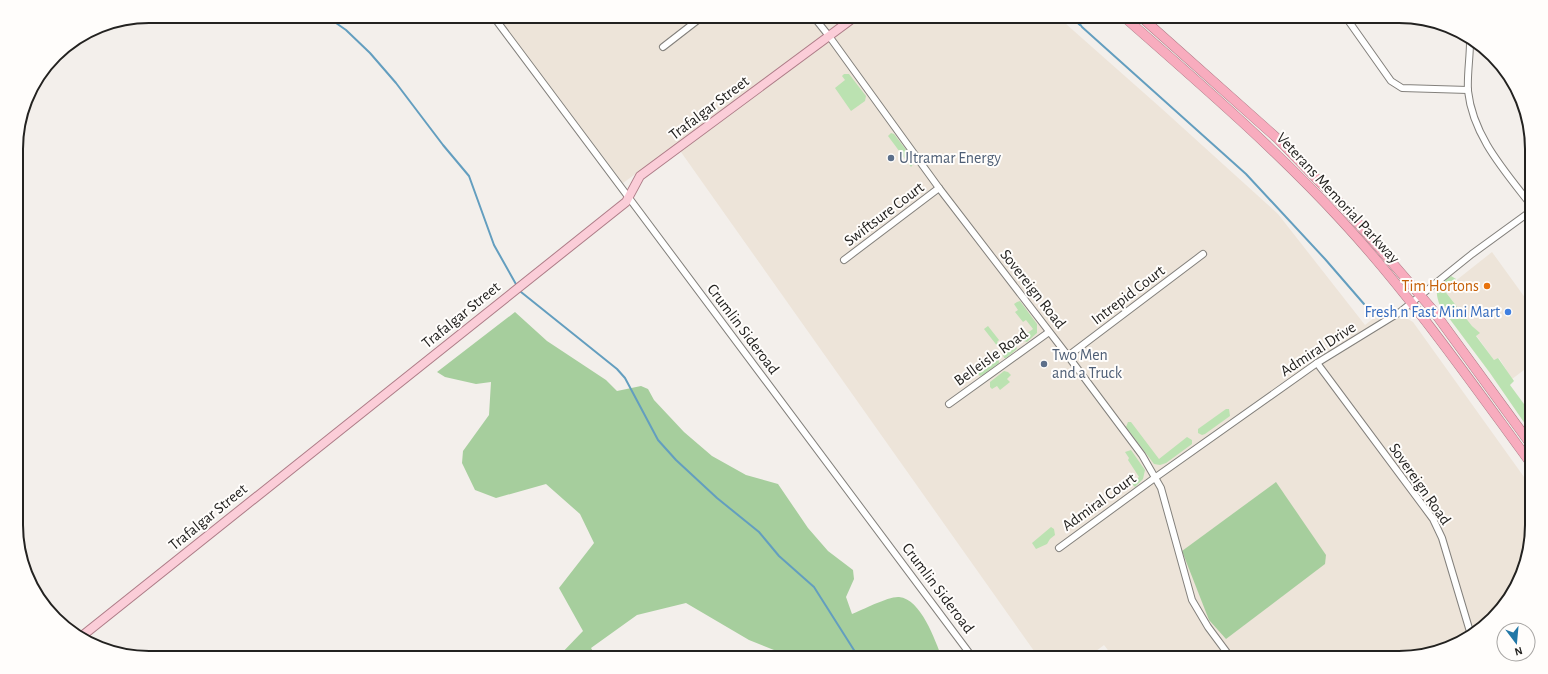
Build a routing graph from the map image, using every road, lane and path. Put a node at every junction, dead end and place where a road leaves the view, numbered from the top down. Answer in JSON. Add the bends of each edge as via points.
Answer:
{"nodes":[{"id":1,"x":498,"y":23,"type":"edge"},
{"id":2,"x":694,"y":23,"type":"edge"},
{"id":3,"x":819,"y":23,"type":"edge"},
{"id":4,"x":847,"y":23,"type":"edge"},
{"id":5,"x":1131,"y":23,"type":"edge"},
{"id":6,"x":1148,"y":23,"type":"edge"},
{"id":7,"x":1350,"y":23,"type":"edge"},
{"id":8,"x":829,"y":36,"type":"junction"},
{"id":9,"x":1470,"y":45,"type":"edge"},
{"id":10,"x":663,"y":47,"type":"dead end"},
{"id":11,"x":1468,"y":90,"type":"junction"},
{"id":12,"x":939,"y":188,"type":"junction"},
{"id":13,"x":628,"y":197,"type":"junction"},
{"id":14,"x":1525,"y":197,"type":"edge"},
{"id":15,"x":1525,"y":215,"type":"edge"},
{"id":16,"x":1203,"y":254,"type":"dead end"},
{"id":17,"x":844,"y":260,"type":"dead end"},
{"id":18,"x":1421,"y":296,"type":"junction"},
{"id":19,"x":1412,"y":302,"type":"junction"},
{"id":20,"x":1049,"y":332,"type":"junction"},
{"id":21,"x":1068,"y":356,"type":"junction"},
{"id":22,"x":1317,"y":363,"type":"junction"},
{"id":23,"x":949,"y":404,"type":"dead end"},
{"id":24,"x":1525,"y":437,"type":"edge"},
{"id":25,"x":1525,"y":455,"type":"edge"},
{"id":26,"x":1156,"y":477,"type":"junction"},
{"id":27,"x":1059,"y":548,"type":"dead end"},
{"id":28,"x":1469,"y":629,"type":"edge"},
{"id":29,"x":85,"y":633,"type":"edge"},
{"id":30,"x":968,"y":651,"type":"edge"},
{"id":31,"x":1226,"y":651,"type":"edge"}],
"edges":[{"from":1,"to":13,"type":"street","name":"Crumlin Sideroad"},
{"from":2,"to":10,"type":"street"},
{"from":3,"to":8,"type":"street","name":"Sovereign Road"},
{"from":4,"to":8,"type":"main road","name":"Trafalgar Street"},
{"from":5,"to":19,"type":"highway","name":"Veterans Memorial Parkway","via":[[1264,141],[1344,222]]},
{"from":6,"to":18,"type":"highway","name":"Veterans Memorial Parkway","via":[[1278,139],[1345,208]]},
{"from":7,"to":11,"type":"street","via":[[1391,81],[1402,88]]},
{"from":8,"to":12,"type":"street","name":"Sovereign Road"},
{"from":8,"to":13,"type":"main road","name":"Trafalgar Street","via":[[640,176]]},
{"from":9,"to":11,"type":"street"},
{"from":11,"to":14,"type":"street","via":[[1473,118],[1490,152]]},
{"from":12,"to":17,"type":"street","name":"Swiftsure Court"},
{"from":12,"to":20,"type":"street","name":"Sovereign Road"},
{"from":13,"to":29,"type":"main road","name":"Trafalgar Street","via":[[620,206]]},
{"from":13,"to":30,"type":"street","name":"Crumlin Sideroad"},
{"from":15,"to":18,"type":"street","name":"Admiral Drive"},
{"from":16,"to":21,"type":"street","name":"Intrepid Court"},
{"from":18,"to":19,"type":"street","name":"Admiral Drive"},
{"from":18,"to":24,"type":"highway","name":"Veterans Memorial Parkway"},
{"from":19,"to":22,"type":"street","name":"Admiral Drive"},
{"from":19,"to":25,"type":"highway","name":"Veterans Memorial Parkway"},
{"from":20,"to":21,"type":"street","name":"Sovereign Road"},
{"from":20,"to":23,"type":"street","name":"Belleisle Road"},
{"from":21,"to":26,"type":"street","name":"Sovereign Road"},
{"from":22,"to":26,"type":"street","name":"Admiral Drive"},
{"from":22,"to":28,"type":"street","name":"Sovereign Road","via":[[1433,519],[1442,538]]},
{"from":26,"to":27,"type":"street","name":"Admiral Court"},
{"from":26,"to":31,"type":"street","name":"Sovereign Road","via":[[1192,600]]}]}
